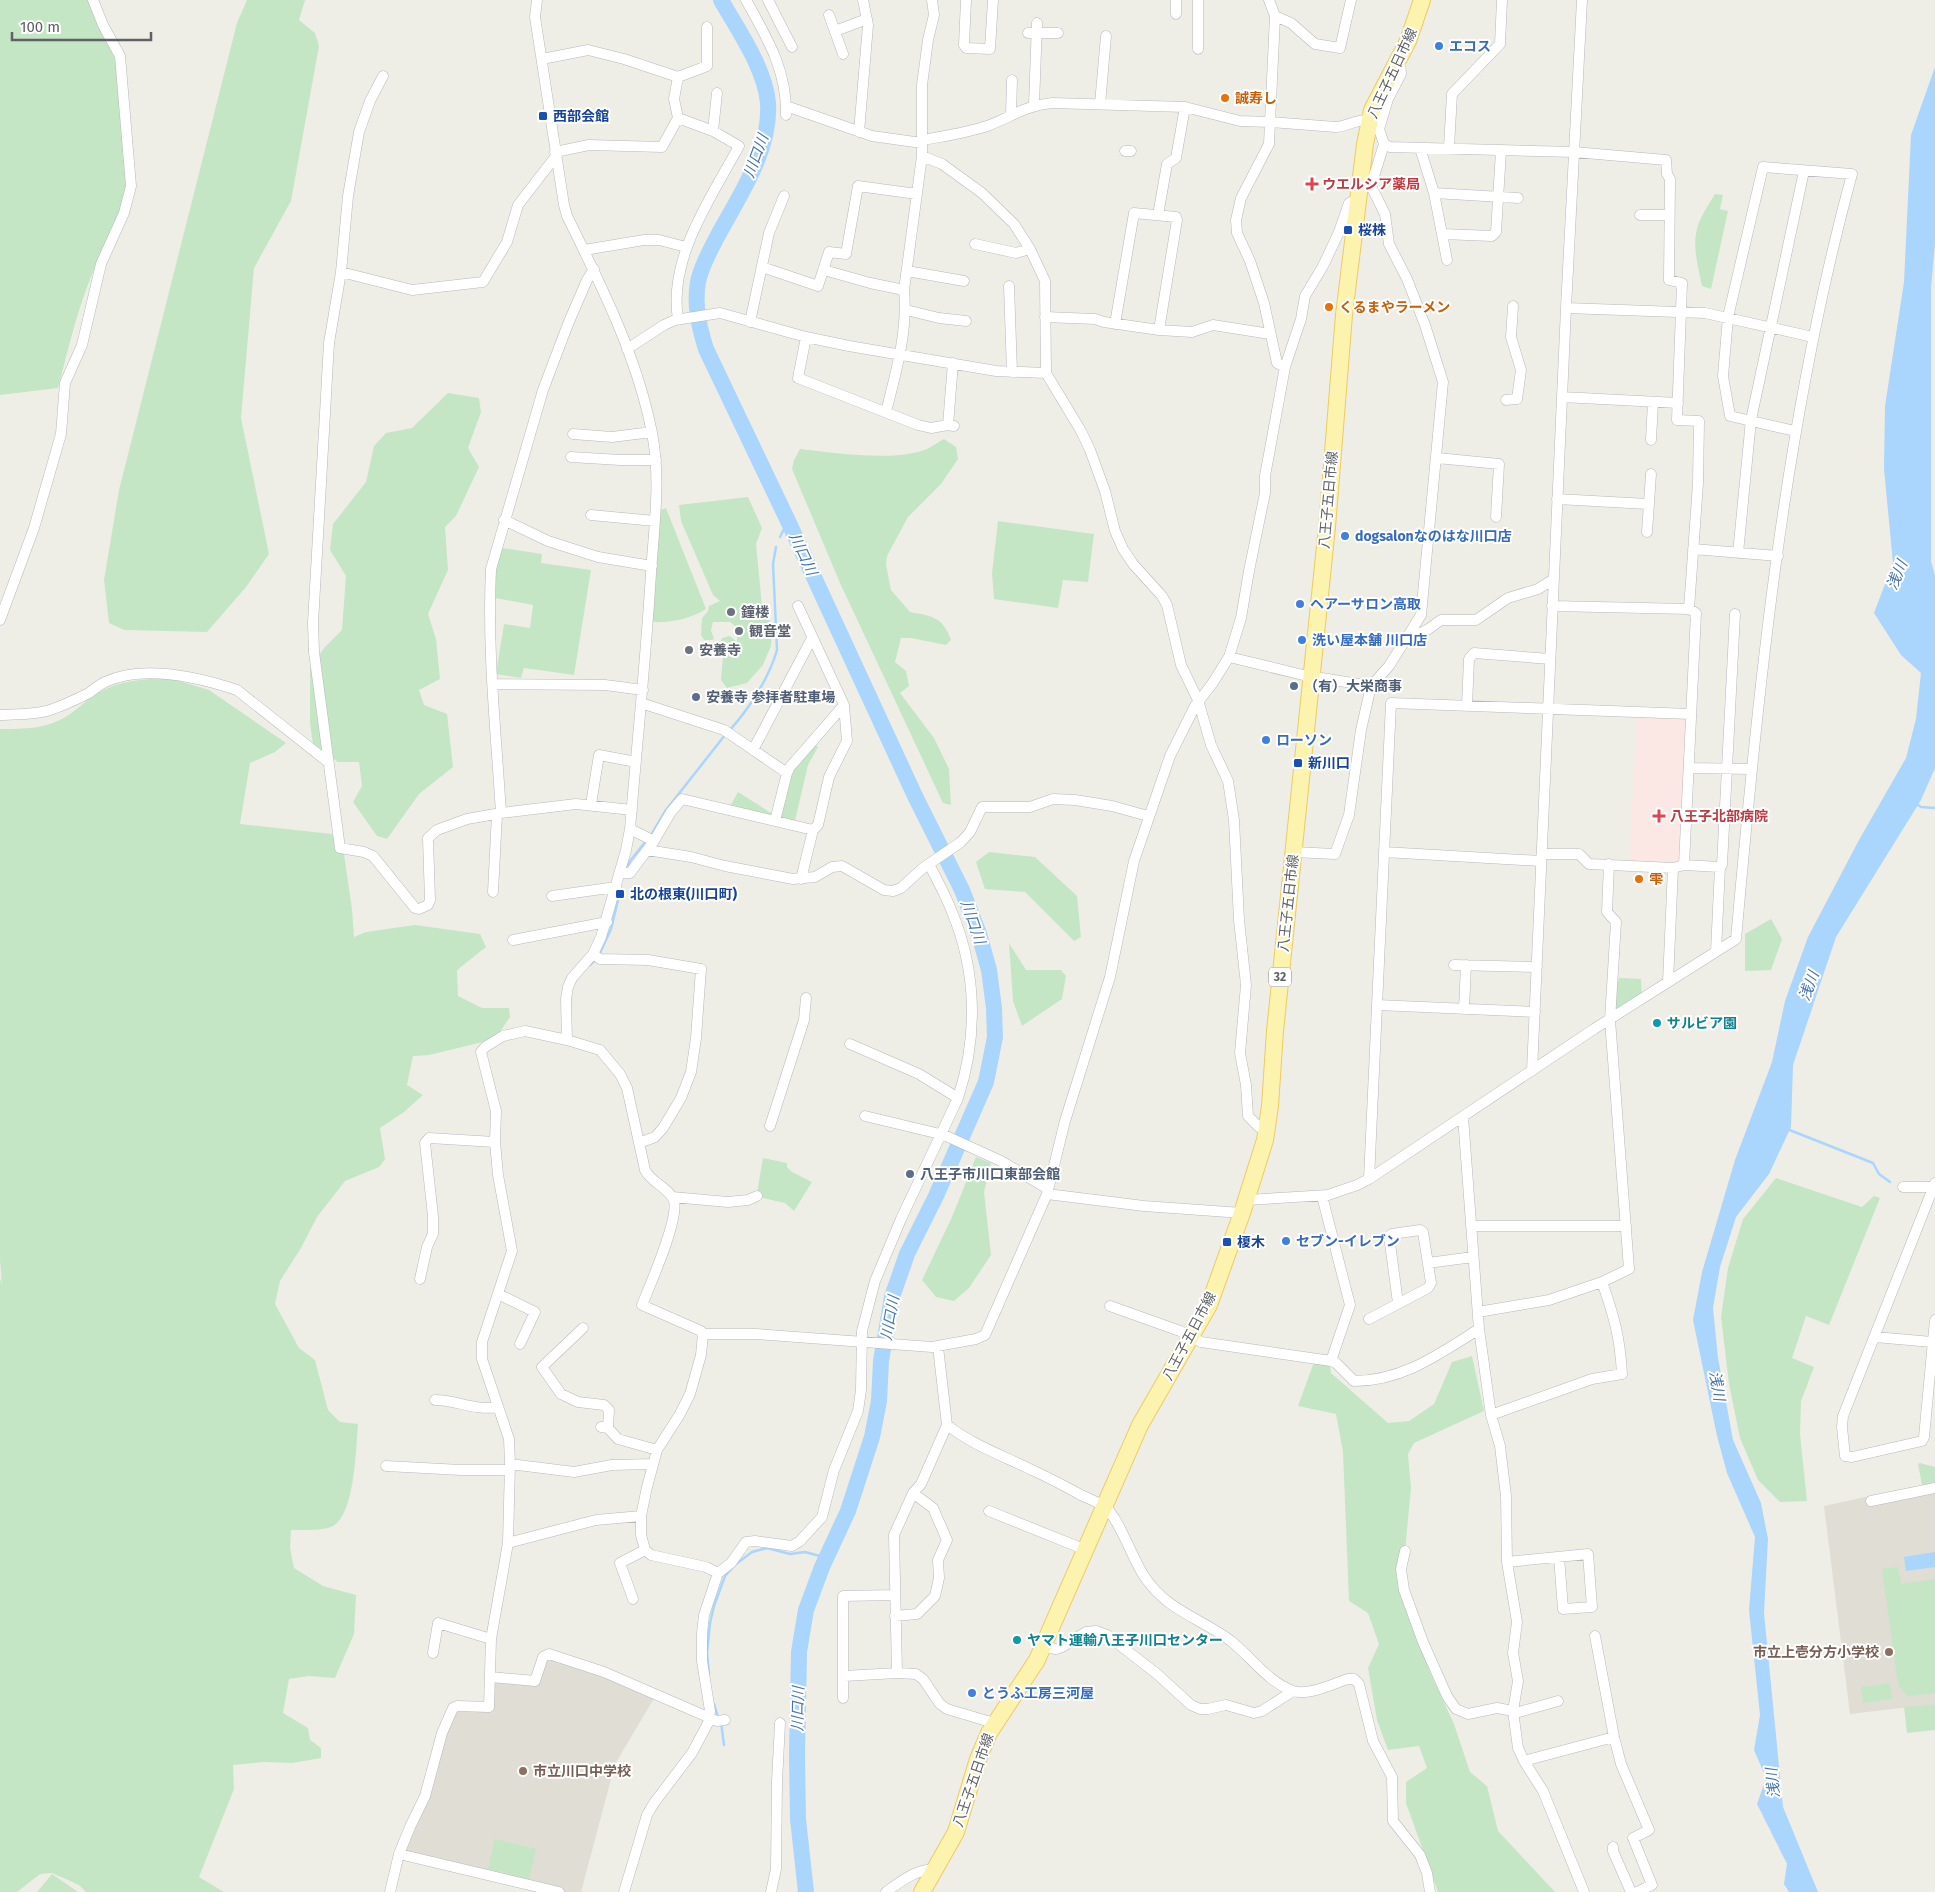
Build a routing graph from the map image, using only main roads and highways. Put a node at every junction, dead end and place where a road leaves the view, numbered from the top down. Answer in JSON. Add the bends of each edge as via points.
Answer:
{"nodes":[{"id":1,"x":1422,"y":0,"type":"edge"},
{"id":2,"x":922,"y":1892,"type":"edge"}],
"edges":[{"from":1,"to":2,"type":"main road","name":"八王子五日市線","number":"32","via":[[1416,23],[1369,120],[1366,183],[1358,198],[1262,1153],[1209,1304],[1144,1417],[1043,1647],[994,1724],[978,1759],[960,1821]]}]}
